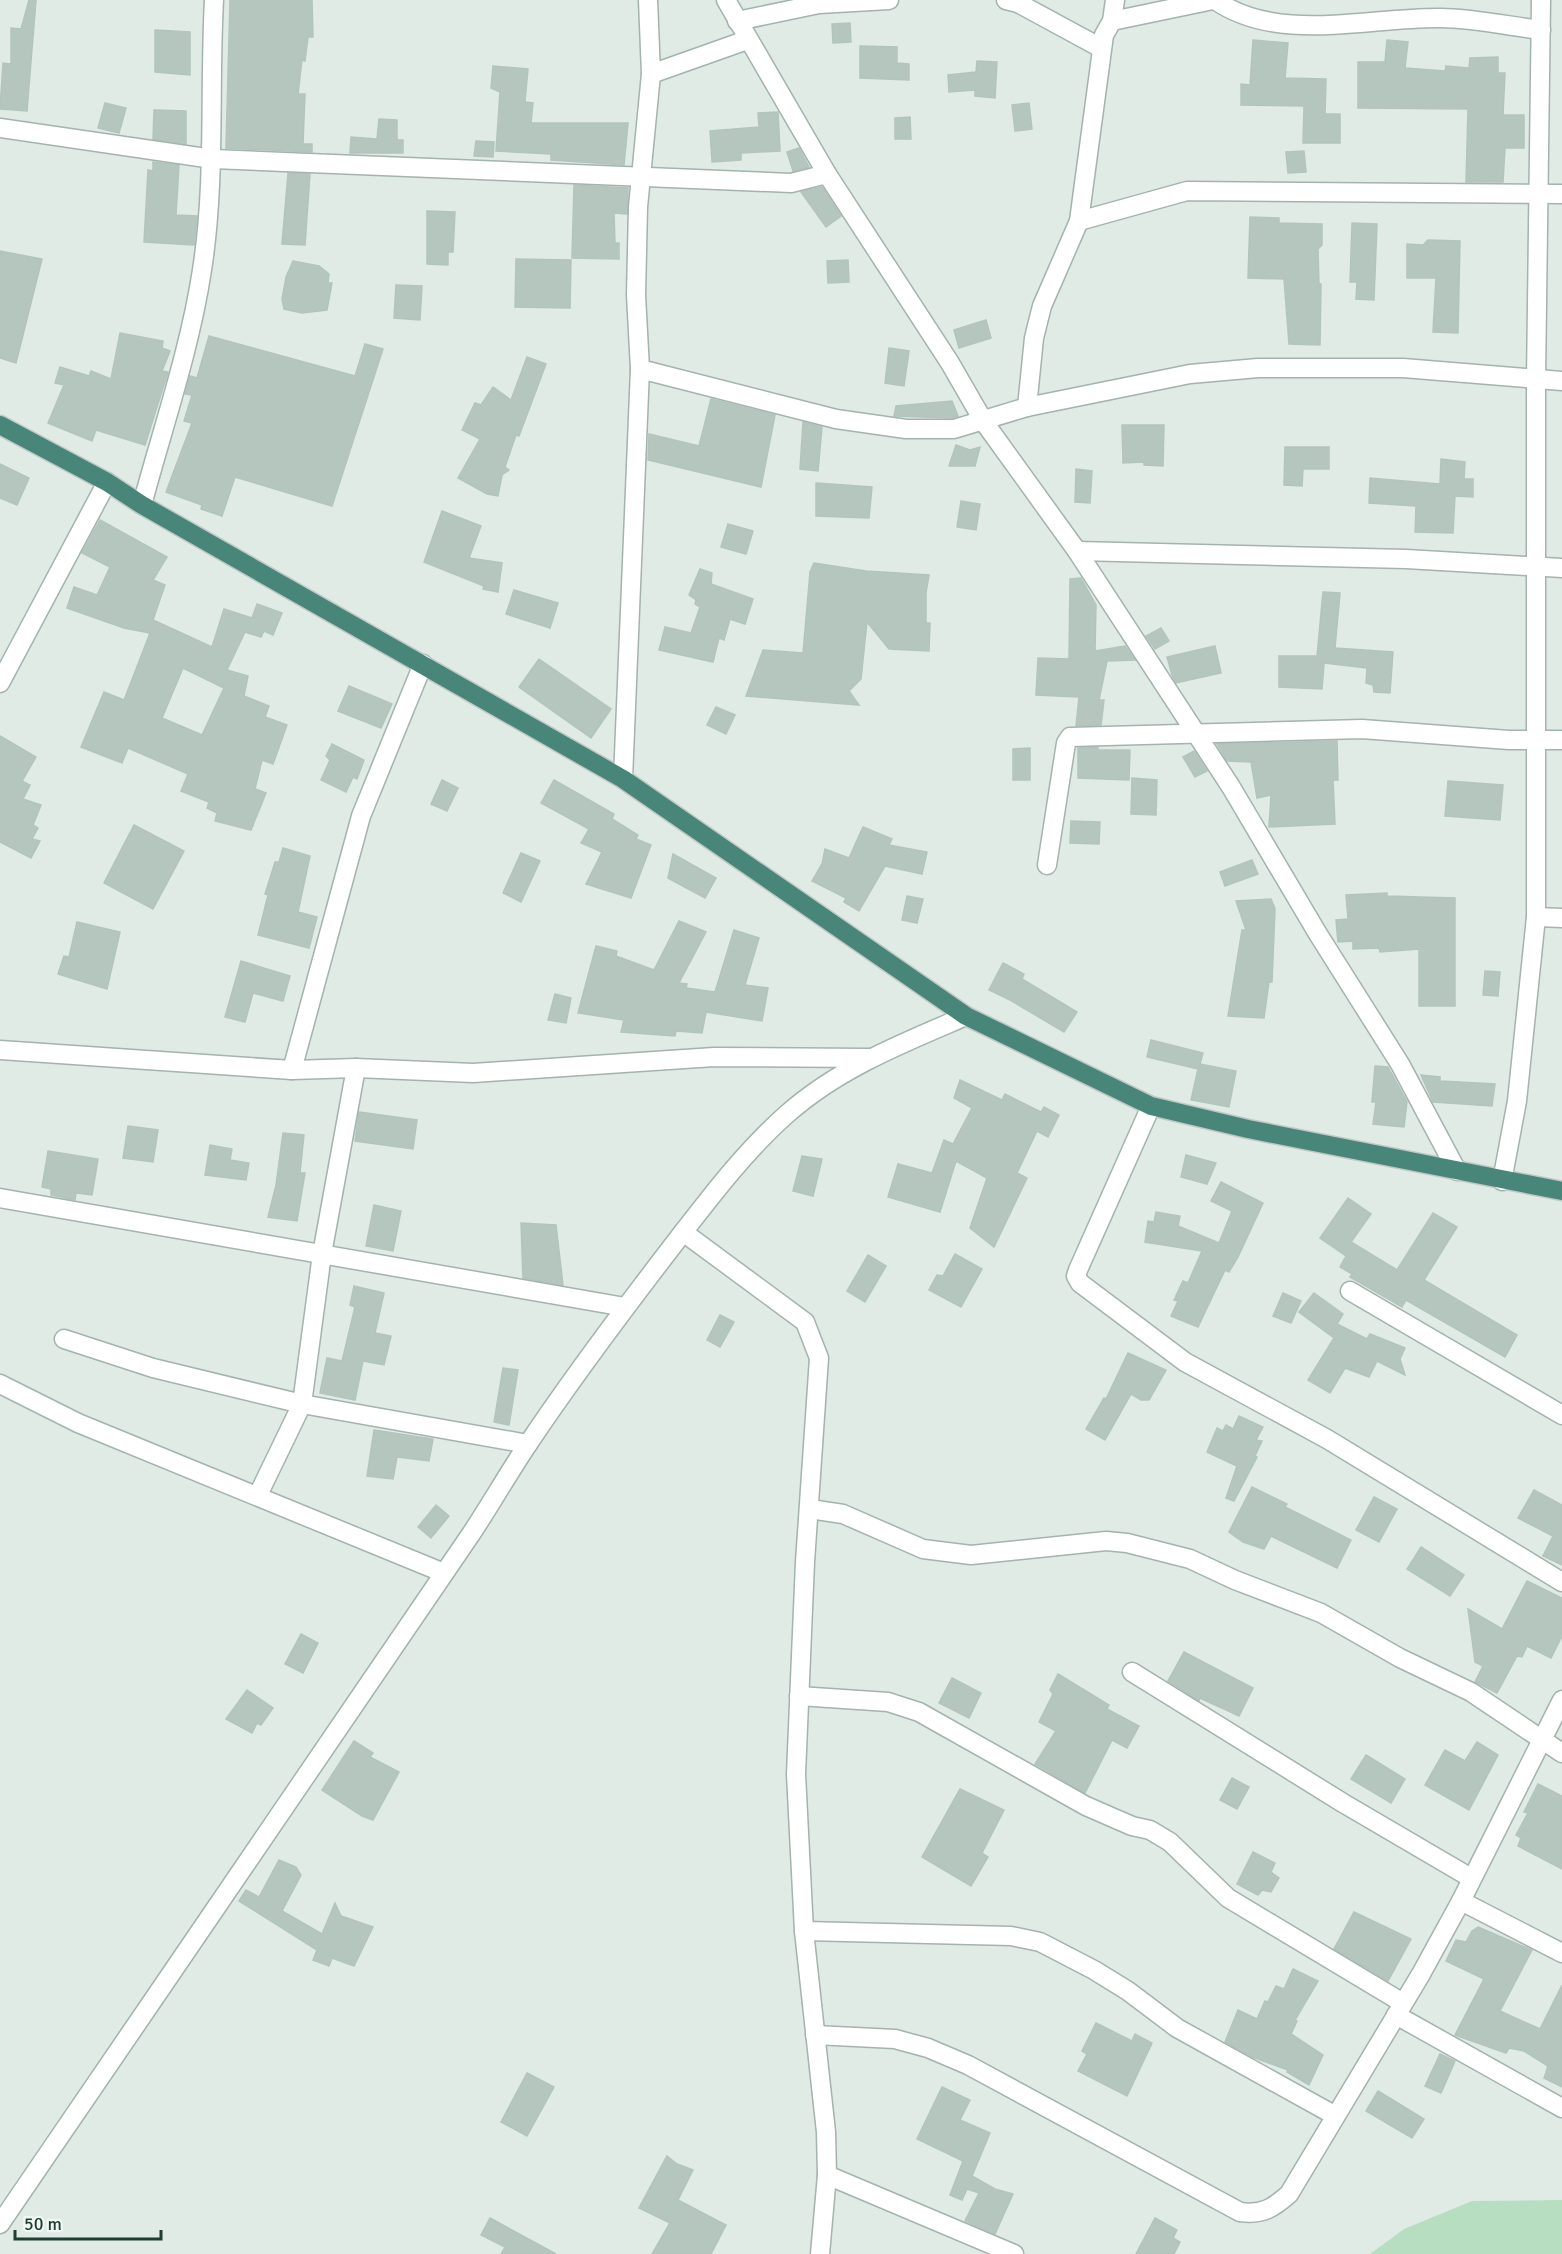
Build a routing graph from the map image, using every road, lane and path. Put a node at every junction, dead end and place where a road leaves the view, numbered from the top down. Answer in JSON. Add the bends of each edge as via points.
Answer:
{"nodes":[{"id":1,"x":648,"y":0,"type":"edge"},
{"id":2,"x":726,"y":0,"type":"edge"},
{"id":3,"x":889,"y":0,"type":"edge"},
{"id":4,"x":1006,"y":0,"type":"edge"},
{"id":5,"x":1115,"y":0,"type":"edge"},
{"id":6,"x":1214,"y":0,"type":"edge"},
{"id":7,"x":1541,"y":0,"type":"edge"},
{"id":8,"x":209,"y":1,"type":"edge"},
{"id":9,"x":737,"y":21,"type":"junction"},
{"id":10,"x":1112,"y":21,"type":"junction"},
{"id":11,"x":1541,"y":30,"type":"junction"},
{"id":12,"x":747,"y":40,"type":"junction"},
{"id":13,"x":1101,"y":48,"type":"junction"},
{"id":14,"x":651,"y":74,"type":"junction"},
{"id":15,"x":0,"y":128,"type":"edge"},
{"id":16,"x":213,"y":159,"type":"junction"},
{"id":17,"x":826,"y":174,"type":"junction"},
{"id":18,"x":640,"y":177,"type":"junction"},
{"id":19,"x":1539,"y":193,"type":"junction"},
{"id":20,"x":1562,"y":194,"type":"edge"},
{"id":21,"x":1079,"y":221,"type":"junction"},
{"id":22,"x":640,"y":369,"type":"junction"},
{"id":23,"x":1536,"y":380,"type":"junction"},
{"id":24,"x":1562,"y":381,"type":"edge"},
{"id":25,"x":1027,"y":407,"type":"junction"},
{"id":26,"x":984,"y":422,"type":"junction"},
{"id":27,"x":0,"y":425,"type":"edge"},
{"id":28,"x":107,"y":482,"type":"junction"},
{"id":29,"x":142,"y":505,"type":"junction"},
{"id":30,"x":1077,"y":551,"type":"junction"},
{"id":31,"x":1538,"y":568,"type":"junction"},
{"id":32,"x":1562,"y":568,"type":"edge"},
{"id":33,"x":423,"y":664,"type":"junction"},
{"id":34,"x":0,"y":682,"type":"edge"},
{"id":35,"x":1196,"y":734,"type":"junction"},
{"id":36,"x":1538,"y":740,"type":"junction"},
{"id":37,"x":1562,"y":740,"type":"edge"},
{"id":38,"x":623,"y":779,"type":"junction"},
{"id":39,"x":1047,"y":866,"type":"dead end"},
{"id":40,"x":1536,"y":917,"type":"junction"},
{"id":41,"x":1562,"y":918,"type":"edge"},
{"id":42,"x":966,"y":1016,"type":"junction"},
{"id":43,"x":0,"y":1050,"type":"edge"},
{"id":44,"x":869,"y":1058,"type":"junction"},
{"id":45,"x":356,"y":1068,"type":"junction"},
{"id":46,"x":292,"y":1070,"type":"junction"},
{"id":47,"x":1151,"y":1106,"type":"junction"},
{"id":48,"x":1457,"y":1171,"type":"junction"},
{"id":49,"x":1503,"y":1181,"type":"junction"},
{"id":50,"x":1562,"y":1191,"type":"edge"},
{"id":51,"x":0,"y":1198,"type":"edge"},
{"id":52,"x":683,"y":1232,"type":"junction"},
{"id":53,"x":322,"y":1254,"type":"junction"},
{"id":54,"x":1350,"y":1291,"type":"dead end"},
{"id":55,"x":625,"y":1307,"type":"junction"},
{"id":56,"x":64,"y":1339,"type":"dead end"},
{"id":57,"x":0,"y":1384,"type":"edge"},
{"id":58,"x":302,"y":1404,"type":"junction"},
{"id":59,"x":1562,"y":1415,"type":"edge"},
{"id":60,"x":528,"y":1444,"type":"junction"},
{"id":61,"x":258,"y":1495,"type":"junction"},
{"id":62,"x":810,"y":1509,"type":"junction"},
{"id":63,"x":444,"y":1573,"type":"junction"},
{"id":64,"x":1562,"y":1582,"type":"edge"},
{"id":65,"x":1132,"y":1672,"type":"dead end"},
{"id":66,"x":799,"y":1696,"type":"junction"},
{"id":67,"x":1562,"y":1700,"type":"edge"},
{"id":68,"x":1542,"y":1740,"type":"junction"},
{"id":69,"x":1562,"y":1753,"type":"edge"},
{"id":70,"x":1471,"y":1878,"type":"junction"},
{"id":71,"x":1461,"y":1901,"type":"junction"},
{"id":72,"x":804,"y":1931,"type":"junction"},
{"id":73,"x":1562,"y":1953,"type":"edge"},
{"id":74,"x":1400,"y":2009,"type":"junction"},
{"id":75,"x":815,"y":2035,"type":"junction"},
{"id":76,"x":1562,"y":2108,"type":"edge"},
{"id":77,"x":1334,"y":2115,"type":"junction"},
{"id":78,"x":827,"y":2175,"type":"junction"},
{"id":79,"x":0,"y":2224,"type":"edge"},
{"id":80,"x":820,"y":2254,"type":"edge"},
{"id":81,"x":1014,"y":2254,"type":"edge"}],
"edges":[{"from":1,"to":14,"type":"street"},
{"from":2,"to":9,"type":"street"},
{"from":3,"to":9,"type":"street","via":[[819,4]]},
{"from":4,"to":13,"type":"street"},
{"from":5,"to":10,"type":"street"},
{"from":6,"to":10,"type":"street"},
{"from":6,"to":11,"type":"street","via":[[1247,18],[1304,24],[1441,18]]},
{"from":7,"to":11,"type":"street"},
{"from":8,"to":16,"type":"street"},
{"from":9,"to":12,"type":"street"},
{"from":10,"to":13,"type":"street"},
{"from":11,"to":19,"type":"street"},
{"from":12,"to":14,"type":"street"},
{"from":12,"to":17,"type":"street"},
{"from":13,"to":21,"type":"street"},
{"from":14,"to":18,"type":"street"},
{"from":15,"to":16,"type":"street"},
{"from":16,"to":18,"type":"street"},
{"from":16,"to":29,"type":"street","via":[[202,270],[186,346]]},
{"from":17,"to":18,"type":"street","via":[[791,183]]},
{"from":17,"to":26,"type":"street","via":[[950,363]]},
{"from":18,"to":22,"type":"street","via":[[636,295]]},
{"from":19,"to":20,"type":"street"},
{"from":19,"to":21,"type":"street","via":[[1187,191]]},
{"from":19,"to":23,"type":"street"},
{"from":21,"to":25,"type":"street","via":[[1042,306],[1034,338]]},
{"from":22,"to":26,"type":"street","via":[[848,420],[906,429],[954,429]]},
{"from":22,"to":38,"type":"street"},
{"from":23,"to":24,"type":"street"},
{"from":23,"to":25,"type":"street","via":[[1403,368],[1258,368],[1190,374]]},
{"from":23,"to":31,"type":"street"},
{"from":25,"to":26,"type":"street"},
{"from":26,"to":30,"type":"street"},
{"from":27,"to":28,"type":"highway"},
{"from":28,"to":29,"type":"highway"},
{"from":28,"to":34,"type":"street"},
{"from":29,"to":33,"type":"highway"},
{"from":30,"to":31,"type":"street","via":[[1406,559]]},
{"from":30,"to":35,"type":"street"},
{"from":31,"to":32,"type":"street"},
{"from":31,"to":36,"type":"street"},
{"from":33,"to":38,"type":"highway"},
{"from":33,"to":46,"type":"street","via":[[361,816]]},
{"from":35,"to":36,"type":"street","via":[[1362,729]]},
{"from":35,"to":39,"type":"street","via":[[1068,739]]},
{"from":35,"to":48,"type":"street","via":[[1400,1064]]},
{"from":36,"to":37,"type":"street"},
{"from":36,"to":40,"type":"street"},
{"from":38,"to":42,"type":"highway"},
{"from":40,"to":41,"type":"street"},
{"from":40,"to":49,"type":"street","via":[[1517,1101]]},
{"from":42,"to":44,"type":"street"},
{"from":42,"to":47,"type":"highway"},
{"from":43,"to":46,"type":"street"},
{"from":44,"to":45,"type":"street","via":[[714,1057],[473,1073]]},
{"from":44,"to":52,"type":"street","via":[[825,1084],[787,1114]]},
{"from":45,"to":46,"type":"street"},
{"from":45,"to":53,"type":"street"},
{"from":47,"to":48,"type":"highway"},
{"from":47,"to":64,"type":"street","via":[[1078,1270],[1080,1283],[1185,1362],[1327,1439]]},
{"from":48,"to":49,"type":"highway"},
{"from":49,"to":50,"type":"highway"},
{"from":51,"to":53,"type":"street"},
{"from":52,"to":55,"type":"street"},
{"from":52,"to":62,"type":"street","via":[[806,1322],[819,1358]]},
{"from":53,"to":55,"type":"street"},
{"from":53,"to":58,"type":"street"},
{"from":54,"to":59,"type":"street"},
{"from":55,"to":60,"type":"street"},
{"from":56,"to":58,"type":"street","via":[[153,1368]]},
{"from":57,"to":61,"type":"street","via":[[78,1423]]},
{"from":58,"to":60,"type":"street"},
{"from":58,"to":61,"type":"street"},
{"from":60,"to":63,"type":"street"},
{"from":61,"to":63,"type":"street"},
{"from":62,"to":66,"type":"street"},
{"from":62,"to":68,"type":"street","via":[[843,1514],[923,1549],[971,1555],[1106,1540],[1190,1558],[1321,1613],[1400,1658],[1471,1692]]},
{"from":63,"to":79,"type":"street"},
{"from":65,"to":70,"type":"street"},
{"from":66,"to":72,"type":"street","via":[[796,1774]]},
{"from":66,"to":74,"type":"street","via":[[888,1702],[919,1712],[1086,1806],[1150,1830],[1170,1842],[1228,1898]]},
{"from":67,"to":68,"type":"street"},
{"from":68,"to":69,"type":"street"},
{"from":68,"to":70,"type":"street"},
{"from":70,"to":71,"type":"street"},
{"from":71,"to":73,"type":"street"},
{"from":71,"to":74,"type":"street"},
{"from":72,"to":75,"type":"street"},
{"from":72,"to":77,"type":"street","via":[[1011,1936],[1040,1942],[1128,1991],[1177,2028]]},
{"from":74,"to":76,"type":"street"},
{"from":74,"to":77,"type":"street"},
{"from":75,"to":77,"type":"street","via":[[895,2039],[928,2048],[968,2065],[1240,2212],[1256,2214],[1271,2210],[1289,2193]]},
{"from":75,"to":78,"type":"street"},
{"from":78,"to":80,"type":"street"},
{"from":78,"to":81,"type":"street"}]}
